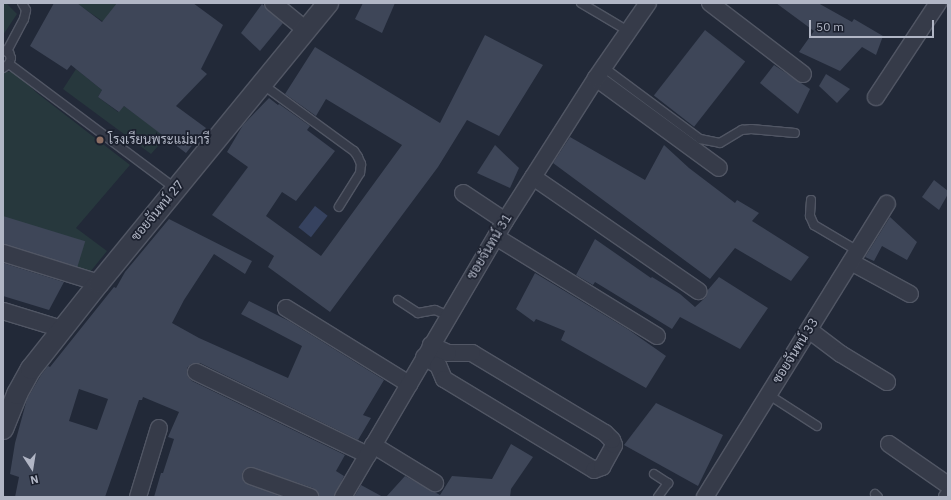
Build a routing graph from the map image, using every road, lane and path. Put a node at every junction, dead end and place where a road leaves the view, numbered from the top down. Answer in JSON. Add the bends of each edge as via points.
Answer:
{"nodes":[{"id":1,"x":22,"y":3,"type":"edge"},
{"id":2,"x":273,"y":3,"type":"edge"},
{"id":3,"x":328,"y":3,"type":"edge"},
{"id":4,"x":581,"y":3,"type":"edge"},
{"id":5,"x":648,"y":3,"type":"edge"},
{"id":6,"x":710,"y":3,"type":"edge"},
{"id":7,"x":936,"y":4,"type":"edge"},
{"id":8,"x":306,"y":30,"type":"junction"},
{"id":9,"x":628,"y":31,"type":"junction"},
{"id":10,"x":5,"y":50,"type":"edge"},
{"id":11,"x":6,"y":66,"type":"edge"},
{"id":12,"x":599,"y":72,"type":"junction"},
{"id":13,"x":803,"y":74,"type":"dead end"},
{"id":14,"x":262,"y":84,"type":"junction"},
{"id":15,"x":876,"y":97,"type":"dead end"},
{"id":16,"x":795,"y":133,"type":"dead end"},
{"id":17,"x":719,"y":168,"type":"dead end"},
{"id":18,"x":533,"y":177,"type":"junction"},
{"id":19,"x":176,"y":189,"type":"junction"},
{"id":20,"x":463,"y":193,"type":"dead end"},
{"id":21,"x":811,"y":200,"type":"dead end"},
{"id":22,"x":887,"y":204,"type":"dead end"},
{"id":23,"x":339,"y":207,"type":"dead end"},
{"id":24,"x":505,"y":221,"type":"junction"},
{"id":25,"x":496,"y":237,"type":"junction"},
{"id":26,"x":3,"y":253,"type":"edge"},
{"id":27,"x":854,"y":257,"type":"junction"},
{"id":28,"x":99,"y":283,"type":"junction"},
{"id":29,"x":698,"y":291,"type":"dead end"},
{"id":30,"x":910,"y":294,"type":"dead end"},
{"id":31,"x":398,"y":300,"type":"dead end"},
{"id":32,"x":286,"y":308,"type":"dead end"},
{"id":33,"x":3,"y":311,"type":"edge"},
{"id":34,"x":448,"y":316,"type":"junction"},
{"id":35,"x":62,"y":330,"type":"junction"},
{"id":36,"x":809,"y":330,"type":"junction"},
{"id":37,"x":657,"y":336,"type":"dead end"},
{"id":38,"x":428,"y":351,"type":"junction"},
{"id":39,"x":196,"y":372,"type":"dead end"},
{"id":40,"x":887,"y":382,"type":"dead end"},
{"id":41,"x":409,"y":384,"type":"junction"},
{"id":42,"x":768,"y":395,"type":"junction"},
{"id":43,"x":3,"y":426,"type":"edge"},
{"id":44,"x":816,"y":426,"type":"dead end"},
{"id":45,"x":158,"y":428,"type":"dead end"},
{"id":46,"x":888,"y":444,"type":"dead end"},
{"id":47,"x":370,"y":450,"type":"junction"},
{"id":48,"x":654,"y":474,"type":"dead end"},
{"id":49,"x":251,"y":476,"type":"dead end"},
{"id":50,"x":435,"y":483,"type":"dead end"},
{"id":51,"x":948,"y":485,"type":"edge"},
{"id":52,"x":138,"y":497,"type":"edge"},
{"id":53,"x":310,"y":497,"type":"edge"},
{"id":54,"x":344,"y":497,"type":"edge"},
{"id":55,"x":658,"y":497,"type":"edge"},
{"id":56,"x":705,"y":497,"type":"edge"}],
"edges":[{"from":1,"to":10,"type":"lane","via":[[26,10],[24,19]]},
{"from":2,"to":8,"type":"street"},
{"from":3,"to":8,"type":"street","name":"ซอยจันทน์ 27"},
{"from":4,"to":9,"type":"lane"},
{"from":5,"to":9,"type":"street","name":"ซอยจันทน์ 31"},
{"from":6,"to":13,"type":"street"},
{"from":7,"to":15,"type":"street"},
{"from":8,"to":14,"type":"street","name":"ซอยจันทน์ 27"},
{"from":9,"to":12,"type":"street","name":"ซอยจันทน์ 31"},
{"from":10,"to":11,"type":"lane","via":[[10,56]]},
{"from":11,"to":19,"type":"lane"},
{"from":12,"to":16,"type":"lane","via":[[700,139],[720,143],[742,130],[751,129]]},
{"from":12,"to":17,"type":"street"},
{"from":12,"to":18,"type":"street","name":"ซอยจันทน์ 31"},
{"from":14,"to":19,"type":"street","name":"ซอยจันทน์ 27"},
{"from":14,"to":23,"type":"lane","via":[[354,151],[358,157],[361,164],[360,173]]},
{"from":18,"to":24,"type":"street","name":"ซอยจันทน์ 31"},
{"from":18,"to":29,"type":"street"},
{"from":19,"to":28,"type":"street","name":"ซอยจันทน์ 27"},
{"from":20,"to":24,"type":"street"},
{"from":21,"to":27,"type":"lane","via":[[810,216],[814,225]]},
{"from":22,"to":27,"type":"street","name":"ซอยจันทน์ 33"},
{"from":24,"to":25,"type":"street","name":"ซอยจันทน์ 31"},
{"from":25,"to":34,"type":"street","name":"ซอยจันทน์ 31"},
{"from":25,"to":37,"type":"street"},
{"from":26,"to":28,"type":"street"},
{"from":27,"to":30,"type":"street"},
{"from":27,"to":36,"type":"street","name":"ซอยจันทน์ 33"},
{"from":28,"to":35,"type":"street","name":"ซอยจันทน์ 27"},
{"from":31,"to":34,"type":"lane","via":[[418,313],[435,310]]},
{"from":32,"to":41,"type":"street"},
{"from":33,"to":35,"type":"street"},
{"from":34,"to":38,"type":"street","name":"ซอยจันทน์ 31"},
{"from":35,"to":43,"type":"street","name":"ซอยจันทน์ 27","via":[[31,369]]},
{"from":36,"to":40,"type":"street","via":[[841,354]]},
{"from":36,"to":42,"type":"street","name":"ซอยจันทน์ 33"},
{"from":38,"to":38,"type":"street","via":[[472,353],[605,434],[614,445],[602,467],[594,470],[444,379]]},
{"from":38,"to":41,"type":"street","name":"ซอยจันทน์ 31"},
{"from":39,"to":47,"type":"street"},
{"from":41,"to":47,"type":"street","name":"ซอยจันทน์ 31"},
{"from":42,"to":44,"type":"lane"},
{"from":42,"to":56,"type":"street","name":"ซอยจันทน์ 33"},
{"from":45,"to":52,"type":"street"},
{"from":46,"to":51,"type":"street"},
{"from":47,"to":50,"type":"street"},
{"from":47,"to":54,"type":"street","name":"ซอยจันทน์ 31"},
{"from":48,"to":55,"type":"lane","via":[[668,483]]},
{"from":49,"to":53,"type":"street"}]}
